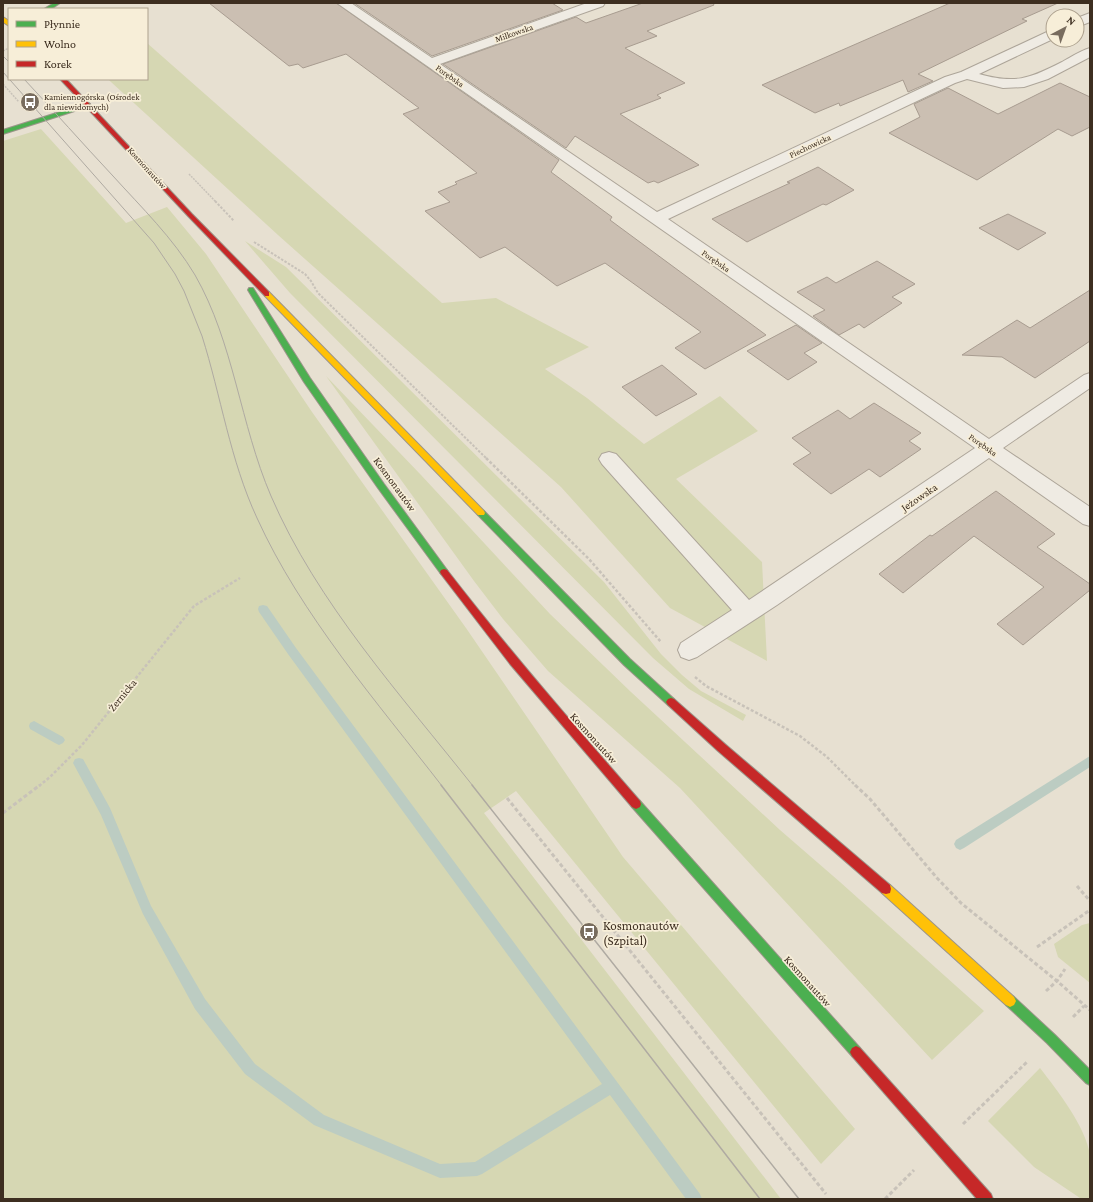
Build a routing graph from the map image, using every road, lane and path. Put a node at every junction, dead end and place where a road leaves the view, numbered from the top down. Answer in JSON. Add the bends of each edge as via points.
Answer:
{"nodes":[{"id":1,"x":58,"y":3,"type":"edge"},
{"id":2,"x":343,"y":3,"type":"edge"},
{"id":3,"x":599,"y":3,"type":"edge"},
{"id":4,"x":49,"y":8,"type":"edge"},
{"id":5,"x":1045,"y":38,"type":"edge"},
{"id":6,"x":1090,"y":52,"type":"edge"},
{"id":7,"x":430,"y":63,"type":"junction"},
{"id":8,"x":966,"y":75,"type":"junction"},
{"id":9,"x":64,"y":80,"type":"edge"},
{"id":10,"x":88,"y":105,"type":"junction"},
{"id":11,"x":3,"y":132,"type":"edge"},
{"id":12,"x":184,"y":169,"type":"dead end"},
{"id":13,"x":655,"y":218,"type":"junction"},
{"id":14,"x":235,"y":222,"type":"dead end"},
{"id":15,"x":252,"y":240,"type":"dead end"},
{"id":16,"x":231,"y":256,"type":"junction"},
{"id":17,"x":1090,"y":379,"type":"edge"},
{"id":18,"x":989,"y":449,"type":"junction"},
{"id":19,"x":609,"y":459,"type":"dead end"},
{"id":20,"x":1090,"y":518,"type":"edge"},
{"id":21,"x":240,"y":578,"type":"dead end"},
{"id":22,"x":747,"y":612,"type":"junction"},
{"id":23,"x":666,"y":647,"type":"dead end"},
{"id":24,"x":690,"y":650,"type":"dead end"},
{"id":25,"x":689,"y":673,"type":"dead end"},
{"id":26,"x":507,"y":798,"type":"dead end"},
{"id":27,"x":3,"y":813,"type":"edge"},
{"id":28,"x":1077,"y":886,"type":"dead end"},
{"id":29,"x":1090,"y":901,"type":"edge"},
{"id":30,"x":1090,"y":910,"type":"edge"},
{"id":31,"x":1037,"y":947,"type":"dead end"},
{"id":32,"x":1065,"y":969,"type":"dead end"},
{"id":33,"x":1057,"y":981,"type":"junction"},
{"id":34,"x":1043,"y":993,"type":"dead end"},
{"id":35,"x":1084,"y":1006,"type":"junction"},
{"id":36,"x":1090,"y":1010,"type":"edge"},
{"id":37,"x":1051,"y":1039,"type":"junction"},
{"id":38,"x":1090,"y":1079,"type":"edge"},
{"id":39,"x":939,"y":1147,"type":"junction"},
{"id":40,"x":826,"y":1194,"type":"dead end"},
{"id":41,"x":885,"y":1199,"type":"edge"},
{"id":42,"x":986,"y":1199,"type":"edge"}],
"edges":[{"from":1,"to":4,"type":"main road"},
{"from":2,"to":7,"type":"street","name":"Porębska"},
{"from":3,"to":7,"type":"street","name":"Miłkowska"},
{"from":5,"to":8,"type":"street","name":"Piechowicka"},
{"from":6,"to":8,"type":"street","via":[[1030,82],[999,83]]},
{"from":7,"to":13,"type":"street","name":"Porębska"},
{"from":8,"to":13,"type":"street","name":"Piechowicka","via":[[950,80]]},
{"from":9,"to":10,"type":"main road","name":"Kosmonautów"},
{"from":10,"to":11,"type":"main road"},
{"from":10,"to":16,"type":"main road","name":"Kosmonautów"},
{"from":12,"to":14,"type":"path"},
{"from":13,"to":18,"type":"street","name":"Porębska"},
{"from":15,"to":23,"type":"path","via":[[310,279],[318,293],[589,559]]},
{"from":16,"to":37,"type":"main road","name":"Kosmonautów","via":[[627,662],[722,748],[922,920]]},
{"from":16,"to":39,"type":"main road","name":"Kosmonautów","via":[[306,380],[475,614],[551,709]]},
{"from":17,"to":18,"type":"street","name":"Jeżowska"},
{"from":18,"to":20,"type":"street","name":"Porębska"},
{"from":18,"to":22,"type":"street","name":"Jeżowska"},
{"from":19,"to":22,"type":"street"},
{"from":21,"to":27,"type":"path","name":"Żernicka","via":[[194,606],[82,745],[50,777]]},
{"from":22,"to":24,"type":"street","name":"Jeżowska"},
{"from":25,"to":33,"type":"path","via":[[706,686],[800,736],[827,757],[870,799],[937,878],[962,903]]},
{"from":26,"to":40,"type":"path"},
{"from":28,"to":29,"type":"path"},
{"from":30,"to":31,"type":"path"},
{"from":32,"to":33,"type":"path"},
{"from":33,"to":34,"type":"path"},
{"from":33,"to":35,"type":"path"},
{"from":35,"to":36,"type":"path"},
{"from":35,"to":37,"type":"path"},
{"from":37,"to":38,"type":"main road","name":"Kosmonautów"},
{"from":37,"to":39,"type":"path"},
{"from":39,"to":41,"type":"path"},
{"from":39,"to":42,"type":"main road","name":"Kosmonautów"}]}
